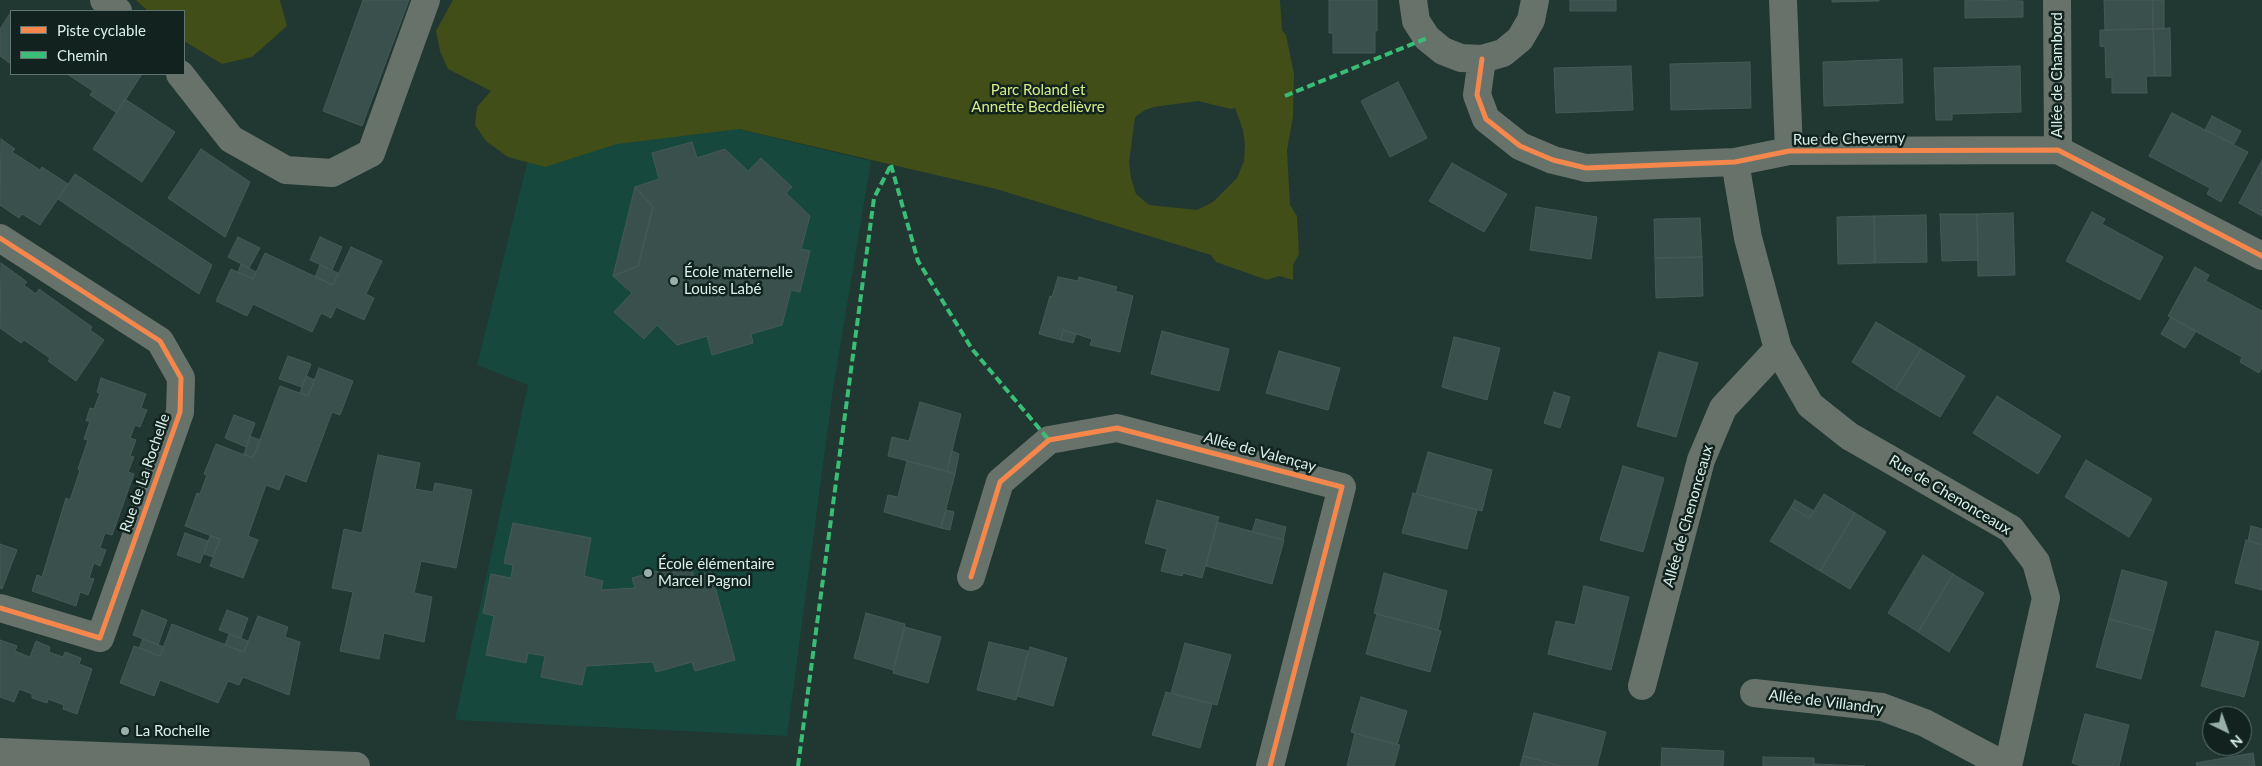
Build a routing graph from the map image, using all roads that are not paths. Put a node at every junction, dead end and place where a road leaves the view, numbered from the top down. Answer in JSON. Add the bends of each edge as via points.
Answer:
{"nodes":[{"id":1,"x":104,"y":0,"type":"edge"},
{"id":2,"x":426,"y":0,"type":"edge"},
{"id":3,"x":1412,"y":0,"type":"edge"},
{"id":4,"x":1535,"y":0,"type":"edge"},
{"id":5,"x":1784,"y":0,"type":"edge"},
{"id":6,"x":2057,"y":0,"type":"edge"},
{"id":7,"x":117,"y":10,"type":"edge"},
{"id":8,"x":1482,"y":59,"type":"junction"},
{"id":9,"x":181,"y":75,"type":"edge"},
{"id":10,"x":2058,"y":150,"type":"junction"},
{"id":11,"x":1790,"y":151,"type":"junction"},
{"id":12,"x":1735,"y":162,"type":"junction"},
{"id":13,"x":0,"y":238,"type":"edge"},
{"id":14,"x":2262,"y":256,"type":"edge"},
{"id":15,"x":1778,"y":350,"type":"junction"},
{"id":16,"x":971,"y":577,"type":"dead end"},
{"id":17,"x":0,"y":608,"type":"edge"},
{"id":18,"x":1642,"y":686,"type":"dead end"},
{"id":19,"x":1754,"y":693,"type":"dead end"},
{"id":20,"x":0,"y":752,"type":"edge"},
{"id":21,"x":356,"y":766,"type":"edge"},
{"id":22,"x":1270,"y":766,"type":"edge"},
{"id":23,"x":2007,"y":766,"type":"edge"}],
"edges":[{"from":1,"to":7,"type":"street"},
{"from":2,"to":9,"type":"street","via":[[370,153],[332,173],[286,170],[231,139]]},
{"from":3,"to":8,"type":"street","via":[[1416,21],[1427,38],[1443,51],[1461,58]]},
{"from":4,"to":8,"type":"street","via":[[1531,20],[1520,39],[1502,52]]},
{"from":5,"to":11,"type":"street"},
{"from":6,"to":10,"type":"street","name":"Allée de Chambord"},
{"from":8,"to":12,"type":"street","name":"Rue de Cheverny","via":[[1477,95],[1486,119],[1520,146],[1553,160],[1586,168]]},
{"from":10,"to":11,"type":"street","name":"Rue de Cheverny"},
{"from":10,"to":14,"type":"street","name":"Rue de Cheverny"},
{"from":11,"to":12,"type":"street","name":"Rue de Cheverny"},
{"from":12,"to":15,"type":"street","via":[[1748,238]]},
{"from":13,"to":17,"type":"street","name":"Rue de La Rochelle","via":[[160,341],[180,378],[180,412],[100,638]]},
{"from":15,"to":18,"type":"street","name":"Allée de Chenonceaux","via":[[1723,408],[1701,460]]},
{"from":15,"to":23,"type":"street","name":"Rue de Chenonceaux","via":[[1810,405],[1850,436],[2011,529],[2036,562],[2046,598]]},
{"from":16,"to":22,"type":"street","name":"Allée de Valençay","via":[[1000,482],[1049,440],[1117,428],[1342,487]]},
{"from":19,"to":23,"type":"street","name":"Allée de Villandry","via":[[1882,707],[1925,723]]},
{"from":20,"to":21,"type":"street"}]}
